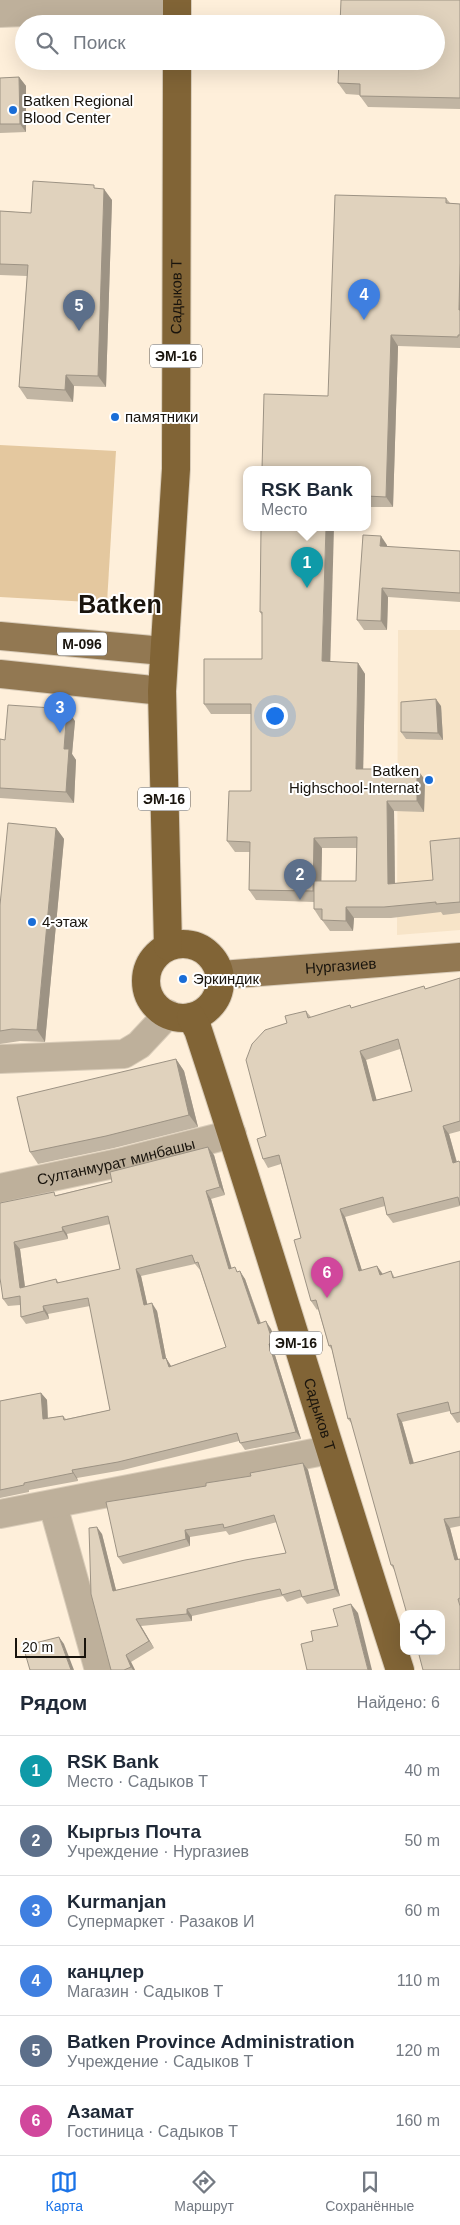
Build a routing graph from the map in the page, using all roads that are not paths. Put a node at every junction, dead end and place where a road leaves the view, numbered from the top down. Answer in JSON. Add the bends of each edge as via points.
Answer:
{"nodes":[{"id":1,"x":177,"y":11,"type":"edge"},
{"id":2,"x":0,"y":13,"type":"edge"},
{"id":3,"x":177,"y":70,"type":"edge"},
{"id":4,"x":0,"y":636,"type":"edge"},
{"id":5,"x":163,"y":651,"type":"junction"},
{"id":6,"x":0,"y":674,"type":"edge"},
{"id":7,"x":162,"y":691,"type":"junction"},
{"id":8,"x":168,"y":946,"type":"junction"},
{"id":9,"x":460,"y":957,"type":"edge"},
{"id":10,"x":221,"y":975,"type":"junction"},
{"id":11,"x":179,"y":1015,"type":"junction"},
{"id":12,"x":0,"y":1059,"type":"edge"},
{"id":13,"x":232,"y":1134,"type":"junction"},
{"id":14,"x":0,"y":1188,"type":"edge"},
{"id":15,"x":329,"y":1450,"type":"junction"},
{"id":16,"x":53,"y":1505,"type":"junction"},
{"id":17,"x":0,"y":1514,"type":"edge"},
{"id":18,"x":99,"y":1670,"type":"edge"},
{"id":19,"x":400,"y":1670,"type":"edge"}],
"edges":[{"from":1,"to":2,"type":"street","via":[[163,6]]},
{"from":3,"to":5,"type":"highway","name":"Садыков Т","number":"ЭМ-16","via":[[176,469]]},
{"from":4,"to":5,"type":"main road","number":"М-096"},
{"from":5,"to":7,"type":"highway","number":"ЭМ-16"},
{"from":6,"to":7,"type":"main road"},
{"from":7,"to":8,"type":"highway","number":"ЭМ-16"},
{"from":8,"to":10,"type":"highway","via":[[192,944],[203,949],[212,957]]},
{"from":8,"to":11,"type":"highway","number":"ЭМ-16","via":[[151,963],[146,974],[146,986],[158,1008]]},
{"from":9,"to":10,"type":"main road","name":"Нургазиев"},
{"from":10,"to":11,"type":"highway","via":[[216,998],[201,1013]]},
{"from":11,"to":12,"type":"street","via":[[124,1054]]},
{"from":11,"to":13,"type":"highway","name":"Садыков Т","number":"ЭМ-16","via":[[198,1030]]},
{"from":13,"to":14,"type":"street","name":"Султанмурат минбашы"},
{"from":13,"to":15,"type":"highway","name":"Садыков Т","number":"ЭМ-16"},
{"from":15,"to":16,"type":"street"},
{"from":15,"to":19,"type":"highway","name":"Садыков Т","number":"ЭМ-16"},
{"from":16,"to":17,"type":"street"},
{"from":16,"to":18,"type":"street"}]}
